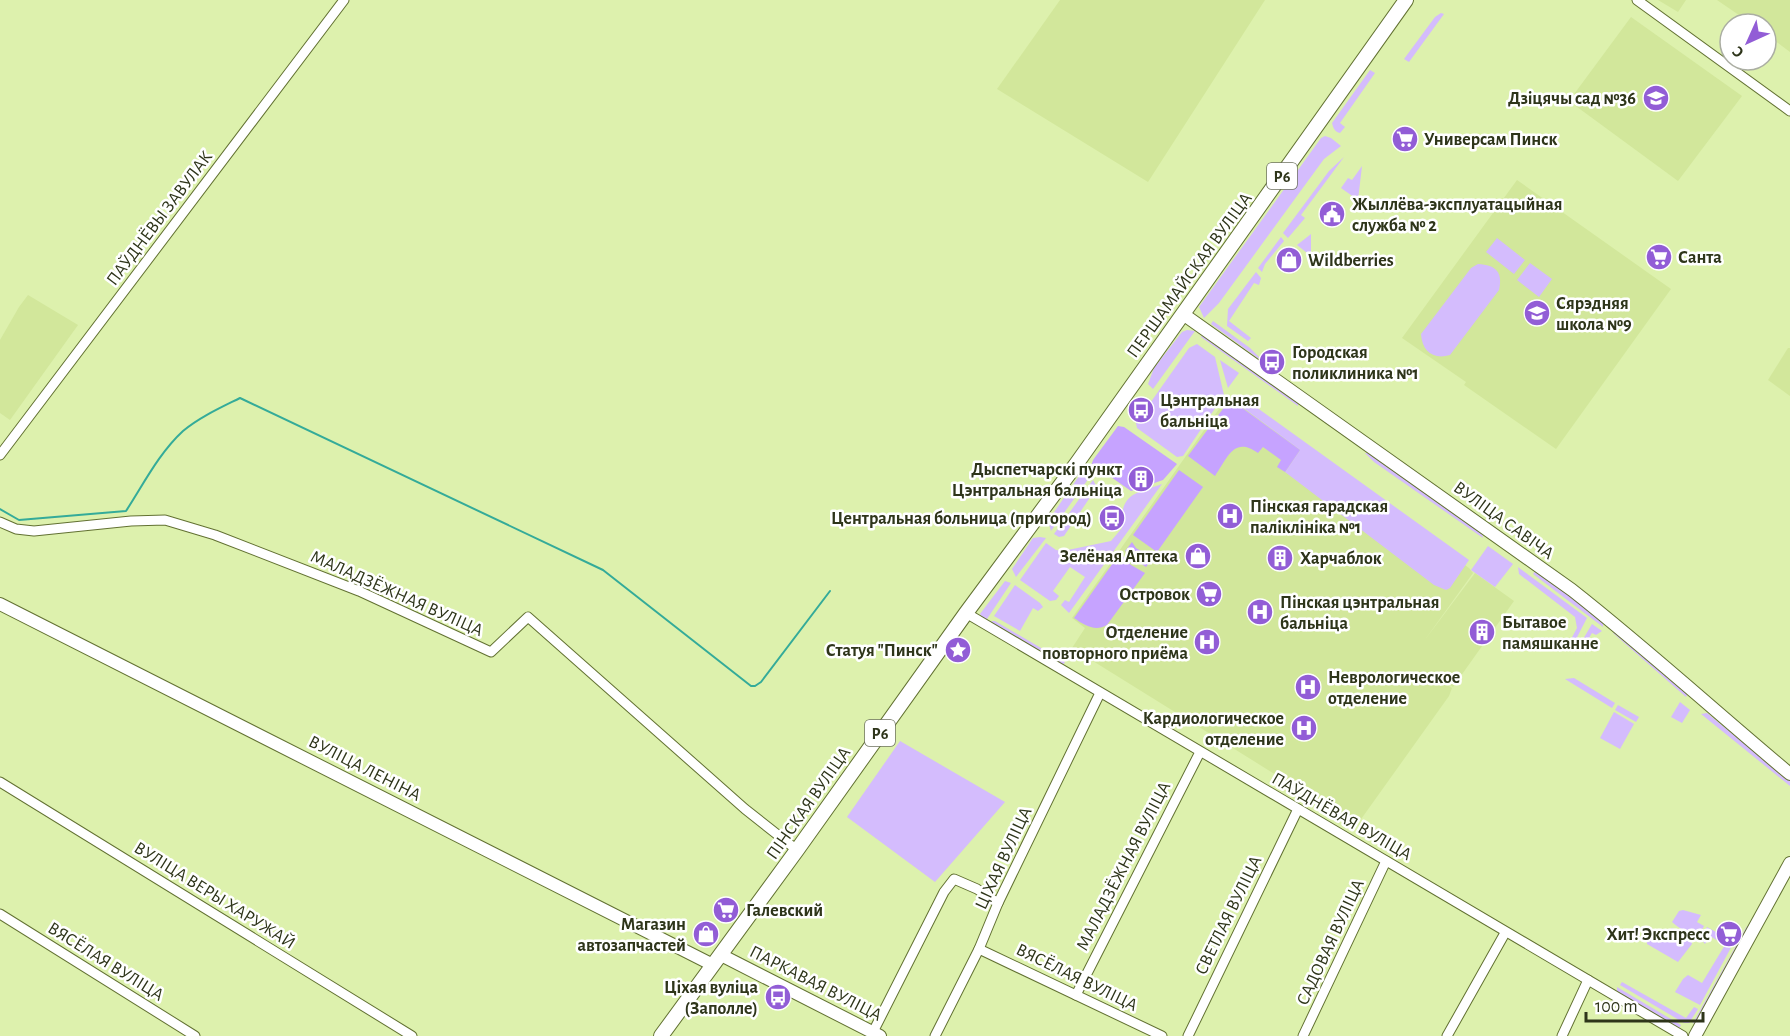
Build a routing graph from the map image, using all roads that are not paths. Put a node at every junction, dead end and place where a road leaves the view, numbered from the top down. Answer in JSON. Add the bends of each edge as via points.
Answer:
{"nodes":[{"id":1,"x":344,"y":0,"type":"edge"},
{"id":2,"x":1406,"y":0,"type":"edge"},
{"id":3,"x":1637,"y":0,"type":"edge"},
{"id":4,"x":1790,"y":111,"type":"edge"},
{"id":5,"x":1183,"y":314,"type":"junction"},
{"id":6,"x":0,"y":455,"type":"edge"},
{"id":7,"x":0,"y":522,"type":"edge"},
{"id":8,"x":0,"y":604,"type":"edge"},
{"id":9,"x":966,"y":613,"type":"junction"},
{"id":10,"x":1100,"y":693,"type":"junction"},
{"id":11,"x":1200,"y":752,"type":"junction"},
{"id":12,"x":1790,"y":774,"type":"edge"},
{"id":13,"x":0,"y":782,"type":"edge"},
{"id":14,"x":1298,"y":809,"type":"junction"},
{"id":15,"x":797,"y":850,"type":"junction"},
{"id":16,"x":1386,"y":861,"type":"junction"},
{"id":17,"x":1790,"y":863,"type":"edge"},
{"id":18,"x":998,"y":903,"type":"junction"},
{"id":19,"x":0,"y":914,"type":"edge"},
{"id":20,"x":1505,"y":933,"type":"junction"},
{"id":21,"x":979,"y":949,"type":"junction"},
{"id":22,"x":717,"y":960,"type":"junction"},
{"id":23,"x":734,"y":962,"type":"joint"},
{"id":24,"x":1588,"y":980,"type":"junction"},
{"id":25,"x":1076,"y":995,"type":"junction"},
{"id":26,"x":877,"y":1034,"type":"edge"},
{"id":27,"x":195,"y":1036,"type":"edge"},
{"id":28,"x":412,"y":1036,"type":"edge"},
{"id":29,"x":662,"y":1036,"type":"edge"},
{"id":30,"x":934,"y":1036,"type":"edge"},
{"id":31,"x":1161,"y":1036,"type":"edge"},
{"id":32,"x":1188,"y":1036,"type":"edge"},
{"id":33,"x":1303,"y":1036,"type":"edge"},
{"id":34,"x":1447,"y":1036,"type":"edge"},
{"id":35,"x":1562,"y":1036,"type":"edge"},
{"id":36,"x":1683,"y":1036,"type":"edge"},
{"id":37,"x":1695,"y":1036,"type":"edge"}],
"edges":[{"from":1,"to":6,"type":"street","name":"ПАЎДНЁВЫ ЗАВУЛАК"},
{"from":2,"to":5,"type":"main road","name":"ПЕРШАМАЙСКАЯ ВУЛІЦА","number":"Р6"},
{"from":3,"to":4,"type":"street"},
{"from":5,"to":9,"type":"main road","name":"ПЕРШАМАЙСКАЯ ВУЛІЦА","number":"Р6"},
{"from":5,"to":12,"type":"street","name":"ВУЛІЦА САВІЧА","via":[[1572,591]]},
{"from":7,"to":15,"type":"street","name":"МАЛАДЗЁЖНАЯ ВУЛІЦА","via":[[34,531],[165,520],[215,535],[358,591],[491,652],[528,617]]},
{"from":8,"to":22,"type":"street","name":"ВУЛІЦА ЛЕНІНА"},
{"from":9,"to":10,"type":"street","name":"ПАЎДНЁВАЯ ВУЛІЦА"},
{"from":9,"to":15,"type":"main road","name":"ПІНСКАЯ ВУЛІЦА","number":"Р6"},
{"from":10,"to":11,"type":"street","name":"ПАЎДНЁВАЯ ВУЛІЦА"},
{"from":10,"to":18,"type":"street","name":"ЦІХАЯ ВУЛІЦА"},
{"from":11,"to":14,"type":"street","name":"ПАЎДНЁВАЯ ВУЛІЦА"},
{"from":11,"to":25,"type":"street","name":"МАЛАДЗЁЖНАЯ ВУЛІЦА"},
{"from":13,"to":28,"type":"street","name":"ВУЛІЦА ВЕРЫ ХАРУЖАЙ"},
{"from":14,"to":16,"type":"street","name":"ПАЎДНЁВАЯ ВУЛІЦА"},
{"from":14,"to":32,"type":"street","name":"СВЕТЛАЯ ВУЛІЦА"},
{"from":15,"to":22,"type":"main road","name":"ПІНСКАЯ ВУЛІЦА","number":"Р6"},
{"from":16,"to":20,"type":"street","name":"ПАЎДНЁВАЯ ВУЛІЦА"},
{"from":16,"to":33,"type":"street","name":"САДОВАЯ ВУЛІЦА"},
{"from":17,"to":37,"type":"street"},
{"from":18,"to":21,"type":"street","name":"ЦІХАЯ ВУЛІЦА"},
{"from":18,"to":26,"type":"street","via":[[954,879],[944,892]]},
{"from":19,"to":27,"type":"street","name":"ВЯСЁЛАЯ ВУЛІЦА"},
{"from":20,"to":24,"type":"street","name":"ПАЎДНЁВАЯ ВУЛІЦА"},
{"from":20,"to":34,"type":"street"},
{"from":21,"to":25,"type":"street","name":"ВЯСЁЛАЯ ВУЛІЦА"},
{"from":21,"to":30,"type":"street","name":"ЦІХАЯ ВУЛІЦА"},
{"from":22,"to":23,"type":"street","name":"ВУЛІЦА ЛЕНІНА"},
{"from":22,"to":29,"type":"main road","name":"ПІНСКАЯ ВУЛІЦА","number":"Р6"},
{"from":23,"to":26,"type":"street","name":"ПАРКАВАЯ ВУЛІЦА"},
{"from":24,"to":35,"type":"street"},
{"from":24,"to":36,"type":"street","name":"ПАЎДНЁВАЯ ВУЛІЦА"},
{"from":25,"to":31,"type":"street","name":"ВЯСЁЛАЯ ВУЛІЦА"}]}
